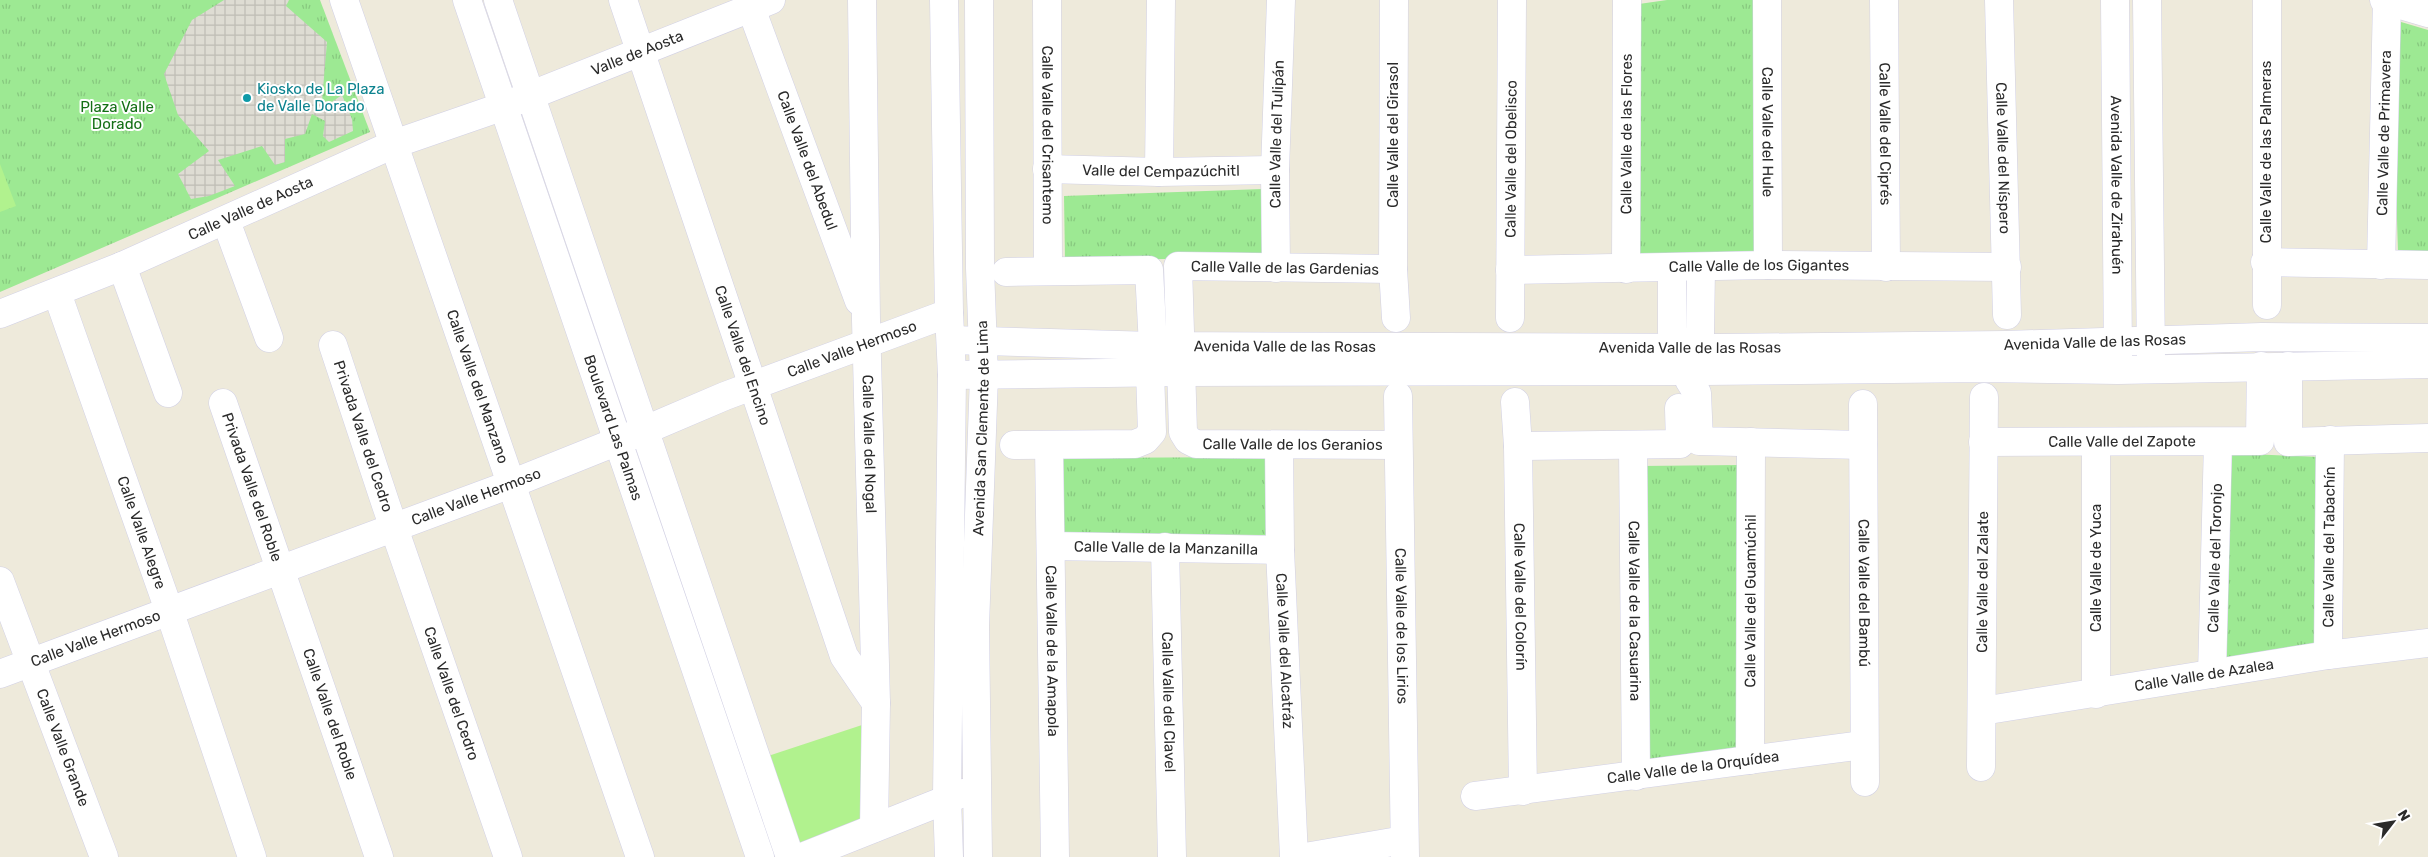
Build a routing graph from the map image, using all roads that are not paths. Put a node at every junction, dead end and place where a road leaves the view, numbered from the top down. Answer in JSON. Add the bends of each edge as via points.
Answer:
{"nodes":[{"id":1,"x":344,"y":0,"type":"edge"},
{"id":2,"x":467,"y":0,"type":"edge"},
{"id":3,"x":498,"y":0,"type":"edge"},
{"id":4,"x":623,"y":0,"type":"edge"},
{"id":5,"x":862,"y":0,"type":"edge"},
{"id":6,"x":944,"y":0,"type":"edge"},
{"id":7,"x":979,"y":0,"type":"edge"},
{"id":8,"x":1047,"y":0,"type":"edge"},
{"id":9,"x":1161,"y":0,"type":"edge"},
{"id":10,"x":1281,"y":0,"type":"edge"},
{"id":11,"x":1394,"y":0,"type":"edge"},
{"id":12,"x":1512,"y":0,"type":"edge"},
{"id":13,"x":1627,"y":0,"type":"edge"},
{"id":14,"x":1767,"y":0,"type":"edge"},
{"id":15,"x":1884,"y":0,"type":"edge"},
{"id":16,"x":1999,"y":0,"type":"edge"},
{"id":17,"x":2115,"y":0,"type":"edge"},
{"id":18,"x":2147,"y":0,"type":"edge"},
{"id":19,"x":2267,"y":0,"type":"edge"},
{"id":20,"x":2386,"y":1,"type":"edge"},
{"id":21,"x":757,"y":2,"type":"edge"},
{"id":22,"x":2428,"y":13,"type":"edge"},
{"id":23,"x":640,"y":53,"type":"junction"},
{"id":24,"x":530,"y":95,"type":"junction"},
{"id":25,"x":504,"y":106,"type":"junction"},
{"id":26,"x":394,"y":144,"type":"junction"},
{"id":27,"x":1047,"y":168,"type":"junction"},
{"id":28,"x":1275,"y":170,"type":"junction"},
{"id":29,"x":1159,"y":172,"type":"junction"},
{"id":30,"x":226,"y":221,"type":"junction"},
{"id":31,"x":2266,"y":262,"type":"junction"},
{"id":32,"x":1768,"y":265,"type":"junction"},
{"id":33,"x":2381,"y":265,"type":"junction"},
{"id":34,"x":2428,"y":265,"type":"edge"},
{"id":35,"x":122,"y":266,"type":"junction"},
{"id":36,"x":1886,"y":267,"type":"junction"},
{"id":37,"x":2007,"y":267,"type":"junction"},
{"id":38,"x":1276,"y":268,"type":"junction"},
{"id":39,"x":1626,"y":268,"type":"junction"},
{"id":40,"x":1672,"y":268,"type":"junction"},
{"id":41,"x":1701,"y":268,"type":"junction"},
{"id":42,"x":1393,"y":269,"type":"junction"},
{"id":43,"x":1048,"y":270,"type":"junction"},
{"id":44,"x":1510,"y":270,"type":"junction"},
{"id":45,"x":1006,"y":272,"type":"dead end"},
{"id":46,"x":57,"y":293,"type":"junction"},
{"id":47,"x":2267,"y":304,"type":"dead end"},
{"id":48,"x":949,"y":313,"type":"junction"},
{"id":49,"x":0,"y":314,"type":"edge"},
{"id":50,"x":2007,"y":315,"type":"dead end"},
{"id":51,"x":1396,"y":318,"type":"dead end"},
{"id":52,"x":1510,"y":318,"type":"dead end"},
{"id":53,"x":867,"y":331,"type":"junction"},
{"id":54,"x":269,"y":338,"type":"dead end"},
{"id":55,"x":2428,"y":338,"type":"edge"},
{"id":56,"x":951,"y":340,"type":"junction"},
{"id":57,"x":2150,"y":340,"type":"junction"},
{"id":58,"x":2117,"y":341,"type":"junction"},
{"id":59,"x":983,"y":342,"type":"junction"},
{"id":60,"x":333,"y":344,"type":"dead end"},
{"id":61,"x":1152,"y":359,"type":"junction"},
{"id":62,"x":1180,"y":359,"type":"junction"},
{"id":63,"x":2428,"y":364,"type":"edge"},
{"id":64,"x":1687,"y":366,"type":"junction"},
{"id":65,"x":2261,"y":366,"type":"junction"},
{"id":66,"x":2288,"y":366,"type":"junction"},
{"id":67,"x":2151,"y":368,"type":"junction"},
{"id":68,"x":2118,"y":370,"type":"junction"},
{"id":69,"x":952,"y":376,"type":"junction"},
{"id":70,"x":984,"y":376,"type":"junction"},
{"id":71,"x":752,"y":385,"type":"junction"},
{"id":72,"x":168,"y":393,"type":"dead end"},
{"id":73,"x":1398,"y":396,"type":"dead end"},
{"id":74,"x":1984,"y":397,"type":"dead end"},
{"id":75,"x":1515,"y":402,"type":"dead end"},
{"id":76,"x":223,"y":403,"type":"dead end"},
{"id":77,"x":1863,"y":404,"type":"dead end"},
{"id":78,"x":631,"y":436,"type":"junction"},
{"id":79,"x":2428,"y":438,"type":"edge"},
{"id":80,"x":2330,"y":440,"type":"junction"},
{"id":81,"x":1750,"y":442,"type":"junction"},
{"id":82,"x":1982,"y":442,"type":"junction"},
{"id":83,"x":2218,"y":442,"type":"junction"},
{"id":84,"x":1690,"y":443,"type":"junction"},
{"id":85,"x":2096,"y":443,"type":"junction"},
{"id":86,"x":1014,"y":445,"type":"dead end"},
{"id":87,"x":1280,"y":445,"type":"junction"},
{"id":88,"x":1398,"y":445,"type":"junction"},
{"id":89,"x":1863,"y":445,"type":"junction"},
{"id":90,"x":1049,"y":446,"type":"junction"},
{"id":91,"x":1518,"y":446,"type":"junction"},
{"id":92,"x":1632,"y":446,"type":"junction"},
{"id":93,"x":511,"y":484,"type":"junction"},
{"id":94,"x":394,"y":528,"type":"junction"},
{"id":95,"x":1052,"y":546,"type":"junction"},
{"id":96,"x":1165,"y":547,"type":"junction"},
{"id":97,"x":1280,"y":550,"type":"junction"},
{"id":98,"x":281,"y":571,"type":"junction"},
{"id":99,"x":0,"y":581,"type":"edge"},
{"id":100,"x":170,"y":613,"type":"junction"},
{"id":101,"x":2428,"y":644,"type":"edge"},
{"id":102,"x":2328,"y":655,"type":"junction"},
{"id":103,"x":30,"y":663,"type":"junction"},
{"id":104,"x":0,"y":674,"type":"edge"},
{"id":105,"x":2212,"y":674,"type":"junction"},
{"id":106,"x":2096,"y":694,"type":"junction"},
{"id":107,"x":876,"y":703,"type":"junction"},
{"id":108,"x":1982,"y":711,"type":"junction"},
{"id":109,"x":1863,"y":745,"type":"junction"},
{"id":110,"x":1750,"y":760,"type":"junction"},
{"id":111,"x":1980,"y":767,"type":"dead end"},
{"id":112,"x":1636,"y":776,"type":"junction"},
{"id":113,"x":1864,"y":782,"type":"dead end"},
{"id":114,"x":977,"y":788,"type":"junction"},
{"id":115,"x":1523,"y":791,"type":"junction"},
{"id":116,"x":1475,"y":796,"type":"dead end"},
{"id":117,"x":947,"y":798,"type":"junction"},
{"id":118,"x":874,"y":828,"type":"junction"},
{"id":119,"x":1405,"y":849,"type":"edge"},
{"id":120,"x":104,"y":857,"type":"edge"},
{"id":121,"x":252,"y":857,"type":"edge"},
{"id":122,"x":379,"y":857,"type":"edge"},
{"id":123,"x":508,"y":857,"type":"edge"},
{"id":124,"x":640,"y":857,"type":"edge"},
{"id":125,"x":760,"y":857,"type":"edge"},
{"id":126,"x":790,"y":857,"type":"edge"},
{"id":127,"x":802,"y":857,"type":"edge"},
{"id":128,"x":949,"y":857,"type":"edge"},
{"id":129,"x":978,"y":857,"type":"edge"},
{"id":130,"x":1055,"y":857,"type":"edge"},
{"id":131,"x":1172,"y":857,"type":"edge"},
{"id":132,"x":1294,"y":857,"type":"edge"},
{"id":133,"x":1305,"y":857,"type":"edge"}],
"edges":[{"from":1,"to":26,"type":"street","name":"Calle Valle del Manzano"},
{"from":2,"to":25,"type":"street","name":"Boulevard Las Palmas"},
{"from":3,"to":24,"type":"street","name":"Boulevard Las Palmas"},
{"from":4,"to":23,"type":"street","name":"Calle Valle del Encino"},
{"from":5,"to":53,"type":"street","name":"Calle Valle del Nogal"},
{"from":6,"to":48,"type":"street","name":"Avenida San Clemente de Lima"},
{"from":7,"to":59,"type":"street","name":"Avenida San Clemente de Lima"},
{"from":8,"to":27,"type":"street","name":"Calle Valle del Crisantemo"},
{"from":9,"to":29,"type":"street"},
{"from":10,"to":28,"type":"street","name":"Calle Valle del Tulipán"},
{"from":11,"to":42,"type":"street","name":"Calle Valle del Girasol"},
{"from":12,"to":44,"type":"street","name":"Calle Valle del Obelisco"},
{"from":13,"to":39,"type":"street","name":"Calle Valle de las Flores"},
{"from":14,"to":32,"type":"street","name":"Calle Valle del Hule"},
{"from":15,"to":36,"type":"street","name":"Calle Valle del Ciprés"},
{"from":16,"to":37,"type":"street","name":"Calle Valle del Níspero"},
{"from":17,"to":58,"type":"street","name":"Avenida Valle de Zirahuén"},
{"from":18,"to":57,"type":"street"},
{"from":19,"to":31,"type":"street","name":"Calle Valle de las Palmeras"},
{"from":20,"to":22,"type":"street"},
{"from":20,"to":33,"type":"street","name":"Calle Valle de Primavera"},
{"from":21,"to":23,"type":"street","name":"Valle de Aosta"},
{"from":21,"to":53,"type":"street","name":"Calle Valle del Abedul"},
{"from":23,"to":24,"type":"street","name":"Valle de Aosta"},
{"from":23,"to":71,"type":"street","name":"Calle Valle del Encino"},
{"from":24,"to":25,"type":"street","name":"Valle de Aosta"},
{"from":24,"to":78,"type":"street","name":"Boulevard Las Palmas"},
{"from":25,"to":26,"type":"street","name":"Calle Valle de Aosta"},
{"from":25,"to":78,"type":"street","name":"Boulevard Las Palmas"},
{"from":26,"to":30,"type":"street","name":"Calle Valle de Aosta"},
{"from":26,"to":93,"type":"street","name":"Calle Valle del Manzano"},
{"from":27,"to":29,"type":"street","name":"Valle del Cempazúchitl"},
{"from":27,"to":43,"type":"street","name":"Calle Valle del Crisantemo"},
{"from":28,"to":29,"type":"street","name":"Valle del Cempazúchitl"},
{"from":28,"to":38,"type":"street","name":"Calle Valle del Tulipán"},
{"from":30,"to":35,"type":"street","name":"Calle Valle de Aosta"},
{"from":30,"to":54,"type":"street"},
{"from":31,"to":33,"type":"street"},
{"from":31,"to":47,"type":"street","name":"Calle Valle de las Palmeras"},
{"from":32,"to":36,"type":"street","name":"Calle Valle de los Gigantes"},
{"from":32,"to":41,"type":"street","name":"Calle Valle de los Gigantes"},
{"from":33,"to":34,"type":"street"},
{"from":35,"to":46,"type":"street","name":"Calle Valle de Aosta"},
{"from":35,"to":72,"type":"street"},
{"from":36,"to":37,"type":"street","name":"Calle Valle de los Gigantes"},
{"from":37,"to":50,"type":"street","name":"Calle Valle del Níspero"},
{"from":38,"to":42,"type":"street","name":"Calle Valle de las Gardenias"},
{"from":38,"to":62,"type":"street","name":"Calle Valle de las Gardenias","via":[[1178,266]]},
{"from":39,"to":40,"type":"street","name":"Calle Valle de los Gigantes"},
{"from":39,"to":44,"type":"street","name":"Calle Valle de los Gigantes"},
{"from":40,"to":41,"type":"street","name":"Calle Valle de los Gigantes"},
{"from":40,"to":64,"type":"street","via":[[1672,333]]},
{"from":41,"to":64,"type":"street","via":[[1700,334]]},
{"from":42,"to":51,"type":"street","name":"Calle Valle del Girasol"},
{"from":43,"to":45,"type":"street"},
{"from":43,"to":61,"type":"street","via":[[1149,270]]},
{"from":44,"to":52,"type":"street","name":"Calle Valle del Obelisco"},
{"from":46,"to":49,"type":"street","name":"Calle Valle de Aosta"},
{"from":46,"to":100,"type":"street","name":"Calle Valle Alegre"},
{"from":48,"to":53,"type":"street","name":"Calle Valle Hermoso"},
{"from":48,"to":56,"type":"street","name":"Avenida San Clemente de Lima"},
{"from":53,"to":71,"type":"street","name":"Calle Valle Hermoso"},
{"from":53,"to":107,"type":"street","name":"Calle Valle del Nogal"},
{"from":55,"to":57,"type":"street","name":"Avenida Valle de las Rosas"},
{"from":56,"to":59,"type":"street","name":"Avenida Valle de las Rosas"},
{"from":56,"to":69,"type":"street","name":"Avenida San Clemente de Lima"},
{"from":57,"to":58,"type":"street","name":"Avenida Valle de las Rosas"},
{"from":57,"to":67,"type":"street"},
{"from":58,"to":64,"type":"street","name":"Avenida Valle de las Rosas"},
{"from":58,"to":68,"type":"street","name":"Avenida Valle de Zirahuén"},
{"from":59,"to":61,"type":"street","name":"Avenida Valle de las Rosas"},
{"from":59,"to":70,"type":"street","name":"Avenida San Clemente de Lima"},
{"from":60,"to":94,"type":"street","name":"Privada Valle del Cedro"},
{"from":61,"to":62,"type":"street","name":"Avenida Valle de las Rosas"},
{"from":61,"to":70,"type":"street","name":"Avenida Valle de las Rosas"},
{"from":61,"to":90,"type":"street","via":[[1152,432],[1145,440],[1135,444]]},
{"from":62,"to":64,"type":"street","name":"Avenida Valle de las Rosas"},
{"from":62,"to":87,"type":"street","name":"Calle Valle de los Geranios","via":[[1183,432],[1188,440],[1196,444]]},
{"from":63,"to":66,"type":"street","name":"Avenida Valle de las Rosas"},
{"from":64,"to":68,"type":"street","name":"Avenida Valle de las Rosas"},
{"from":64,"to":84,"type":"street","via":[[1697,393]]},
{"from":65,"to":66,"type":"street","name":"Avenida Valle de las Rosas"},
{"from":65,"to":67,"type":"street","name":"Avenida Valle de las Rosas"},
{"from":65,"to":83,"type":"street","name":"Calle Valle del Zapote","via":[[2260,441]]},
{"from":66,"to":80,"type":"street","via":[[2288,442]]},
{"from":67,"to":68,"type":"street","name":"Avenida Valle de las Rosas"},
{"from":69,"to":70,"type":"street","name":"Avenida Valle de las Rosas"},
{"from":69,"to":117,"type":"street","name":"Avenida San Clemente de Lima"},
{"from":70,"to":114,"type":"street","name":"Avenida San Clemente de Lima","via":[[974,626]]},
{"from":71,"to":78,"type":"street","name":"Calle Valle Hermoso"},
{"from":71,"to":107,"type":"street","name":"Calle Valle del Encino","via":[[844,656]]},
{"from":73,"to":88,"type":"street","name":"Calle Valle de los Lirios"},
{"from":74,"to":82,"type":"street","name":"Calle Valle del Zalate"},
{"from":75,"to":91,"type":"street","name":"Calle Valle del Colorín"},
{"from":76,"to":98,"type":"street","name":"Privada Valle del Roble"},
{"from":77,"to":89,"type":"street","name":"Calle Valle del Bambú"},
{"from":78,"to":93,"type":"street","name":"Calle Valle Hermoso"},
{"from":78,"to":125,"type":"street","name":"Boulevard Las Palmas"},
{"from":78,"to":126,"type":"street","name":"Boulevard Las Palmas"},
{"from":79,"to":80,"type":"street"},
{"from":80,"to":102,"type":"street","name":"Calle Valle del Tabachín"},
{"from":81,"to":84,"type":"street"},
{"from":81,"to":89,"type":"street"},
{"from":81,"to":110,"type":"street","name":"Calle Valle del Guamúchil"},
{"from":82,"to":85,"type":"street","name":"Calle Valle del Zapote"},
{"from":82,"to":108,"type":"street","name":"Calle Valle del Zalate"},
{"from":83,"to":85,"type":"street","name":"Calle Valle del Zapote"},
{"from":83,"to":105,"type":"street","name":"Calle Valle del Toronjo"},
{"from":84,"to":92,"type":"street"},
{"from":85,"to":106,"type":"street","name":"Calle Valle de Yuca"},
{"from":86,"to":90,"type":"street"},
{"from":87,"to":88,"type":"street","name":"Calle Valle de los Geranios"},
{"from":87,"to":97,"type":"street","name":"Calle Valle del Alcatráz"},
{"from":88,"to":119,"type":"street","name":"Calle Valle de los Lirios"},
{"from":89,"to":109,"type":"street","name":"Calle Valle del Bambú"},
{"from":90,"to":95,"type":"street","name":"Calle Valle de la Amapola"},
{"from":91,"to":92,"type":"street"},
{"from":91,"to":115,"type":"street","name":"Calle Valle del Colorín"},
{"from":92,"to":112,"type":"street","name":"Calle Valle de la Casuarina"},
{"from":93,"to":94,"type":"street","name":"Calle Valle Hermoso"},
{"from":93,"to":124,"type":"street","name":"Calle Valle del Manzano"},
{"from":94,"to":98,"type":"street","name":"Calle Valle Hermoso"},
{"from":94,"to":123,"type":"street","name":"Calle Valle del Cedro"},
{"from":95,"to":96,"type":"street","name":"Calle Valle de la Manzanilla"},
{"from":95,"to":130,"type":"street","name":"Calle Valle de la Amapola"},
{"from":96,"to":97,"type":"street","name":"Calle Valle de la Manzanilla"},
{"from":96,"to":131,"type":"street","name":"Calle Valle del Clavel"},
{"from":97,"to":132,"type":"street","name":"Calle Valle del Alcatráz"},
{"from":98,"to":100,"type":"street","name":"Calle Valle Hermoso"},
{"from":98,"to":122,"type":"street","name":"Calle Valle del Roble"},
{"from":99,"to":103,"type":"street","name":"Calle Valle Grande"},
{"from":100,"to":103,"type":"street","name":"Calle Valle Hermoso"},
{"from":100,"to":121,"type":"street","name":"Calle Valle Alegre"},
{"from":101,"to":102,"type":"street","name":"Calle Valle de Azalea"},
{"from":102,"to":105,"type":"street","name":"Calle Valle de Azalea"},
{"from":103,"to":104,"type":"street","name":"Calle Valle Hermoso"},
{"from":103,"to":120,"type":"street","name":"Calle Valle Grande"},
{"from":105,"to":106,"type":"street","name":"Calle Valle de Azalea"},
{"from":106,"to":108,"type":"street","name":"Calle Valle de Azalea"},
{"from":107,"to":118,"type":"street","name":"Calle Valle del Nogal"},
{"from":108,"to":111,"type":"street","name":"Calle Valle del Zalate"},
{"from":109,"to":110,"type":"street","name":"Calle Valle de la Orquídea"},
{"from":109,"to":113,"type":"street","name":"Calle Valle del Bambú"},
{"from":110,"to":112,"type":"street","name":"Calle Valle de la Orquídea"},
{"from":112,"to":115,"type":"street","name":"Calle Valle de la Orquídea"},
{"from":114,"to":117,"type":"street"},
{"from":114,"to":129,"type":"street","name":"Avenida San Clemente de Lima"},
{"from":115,"to":116,"type":"street","name":"Calle Valle de la Orquídea"},
{"from":117,"to":118,"type":"street"},
{"from":117,"to":128,"type":"street","name":"Avenida San Clemente de Lima"},
{"from":118,"to":127,"type":"street"},
{"from":119,"to":133,"type":"street"}]}
